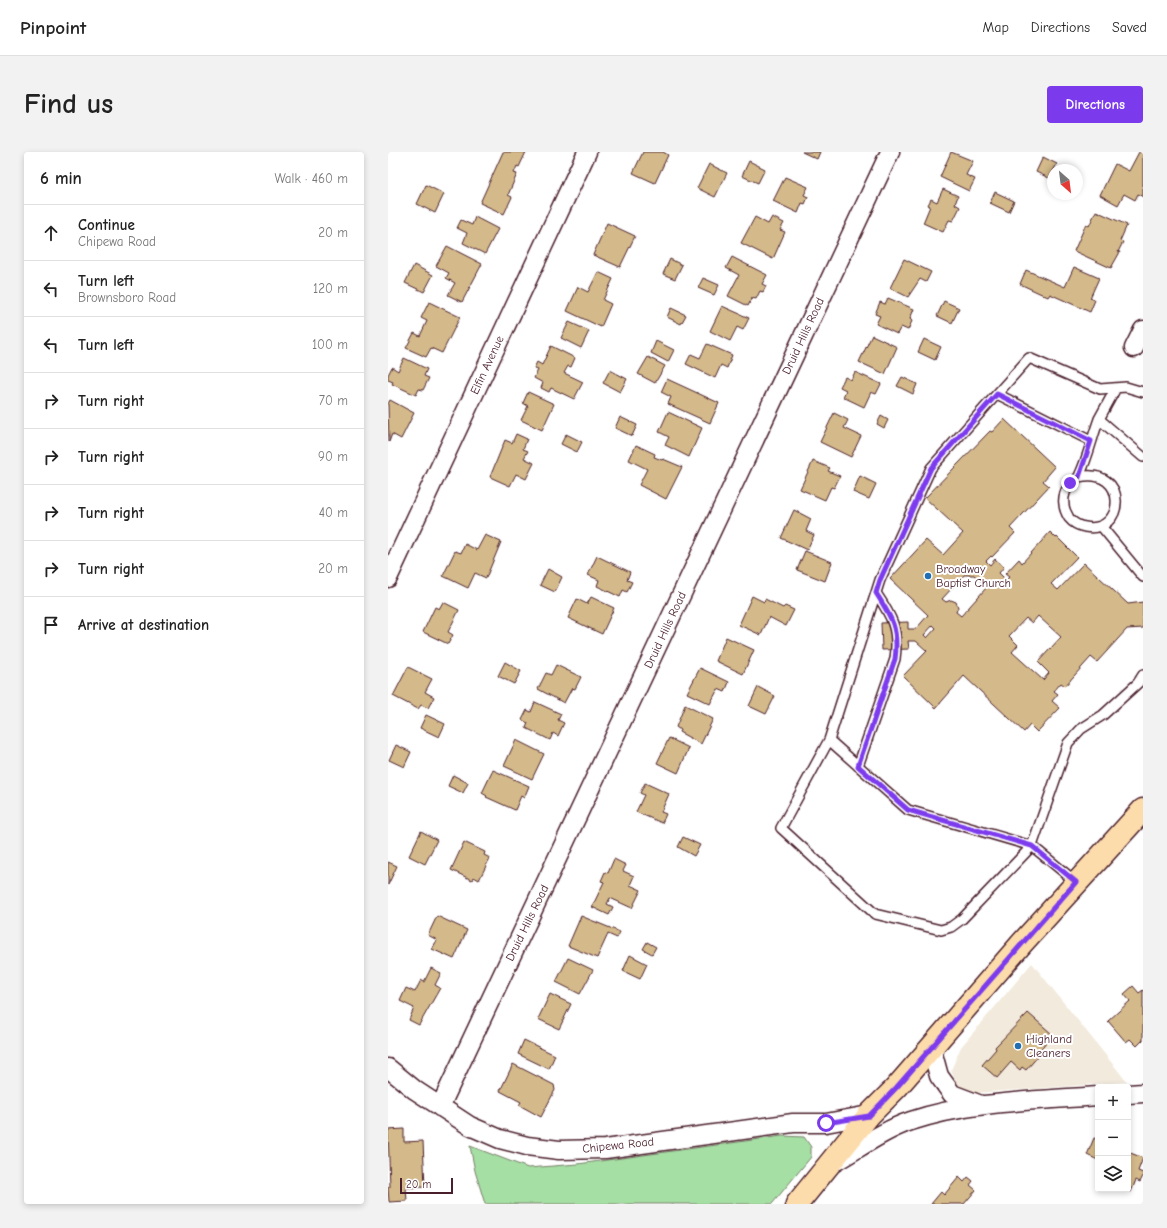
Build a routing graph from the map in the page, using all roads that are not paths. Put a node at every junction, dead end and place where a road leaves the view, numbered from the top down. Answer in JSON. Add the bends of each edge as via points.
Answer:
{"nodes":[{"id":1,"x":587,"y":152,"type":"edge"},
{"id":2,"x":890,"y":152,"type":"edge"},
{"id":3,"x":1143,"y":330,"type":"edge"},
{"id":4,"x":1134,"y":348,"type":"dead end"},
{"id":5,"x":1116,"y":388,"type":"junction"},
{"id":6,"x":1143,"y":392,"type":"edge"},
{"id":7,"x":997,"y":394,"type":"junction"},
{"id":8,"x":1099,"y":419,"type":"junction"},
{"id":9,"x":1091,"y":441,"type":"junction"},
{"id":10,"x":1143,"y":457,"type":"edge"},
{"id":11,"x":1079,"y":477,"type":"junction"},
{"id":12,"x":1101,"y":526,"type":"junction"},
{"id":13,"x":1143,"y":577,"type":"edge"},
{"id":14,"x":388,"y":578,"type":"edge"},
{"id":15,"x":876,"y":593,"type":"junction"},
{"id":16,"x":1143,"y":675,"type":"edge"},
{"id":17,"x":829,"y":740,"type":"junction"},
{"id":18,"x":858,"y":766,"type":"junction"},
{"id":19,"x":1143,"y":810,"type":"edge"},
{"id":20,"x":1032,"y":846,"type":"junction"},
{"id":21,"x":1076,"y":882,"type":"junction"},
{"id":22,"x":937,"y":1040,"type":"junction"},
{"id":23,"x":388,"y":1068,"type":"edge"},
{"id":24,"x":1143,"y":1093,"type":"edge"},
{"id":25,"x":1131,"y":1094,"type":"edge"},
{"id":26,"x":1095,"y":1096,"type":"edge"},
{"id":27,"x":982,"y":1105,"type":"junction"},
{"id":28,"x":440,"y":1107,"type":"junction"},
{"id":29,"x":869,"y":1116,"type":"junction"},
{"id":30,"x":828,"y":1165,"type":"junction"},
{"id":31,"x":797,"y":1204,"type":"edge"}],
"edges":[{"from":1,"to":14,"type":"street","name":"Elfin Avenue"},
{"from":2,"to":28,"type":"street","name":"Druid Hills Road"},
{"from":3,"to":4,"type":"street"},
{"from":5,"to":6,"type":"lane","via":[[1126,387]]},
{"from":5,"to":7,"type":"lane","via":[[1100,389],[1029,358]]},
{"from":5,"to":8,"type":"lane"},
{"from":7,"to":9,"type":"lane"},
{"from":7,"to":15,"type":"lane","via":[[931,468]]},
{"from":8,"to":9,"type":"lane"},
{"from":8,"to":10,"type":"lane"},
{"from":9,"to":11,"type":"lane"},
{"from":11,"to":12,"type":"lane","via":[[1070,483],[1065,492],[1065,512],[1071,521],[1080,527]]},
{"from":11,"to":12,"type":"lane","via":[[1090,474],[1100,476],[1109,482],[1115,491],[1115,511],[1110,520]]},
{"from":12,"to":13,"type":"lane"},
{"from":15,"to":17,"type":"lane"},
{"from":15,"to":18,"type":"lane","via":[[892,617],[897,642],[895,659]]},
{"from":16,"to":20,"type":"lane","via":[[1138,683],[1103,715],[1081,729],[1068,743]]},
{"from":17,"to":18,"type":"lane"},
{"from":17,"to":20,"type":"lane","via":[[781,828],[875,914],[941,930],[951,928]]},
{"from":18,"to":20,"type":"lane","via":[[908,810]]},
{"from":19,"to":21,"type":"main road"},
{"from":20,"to":21,"type":"lane"},
{"from":21,"to":22,"type":"main road"},
{"from":22,"to":27,"type":"street","via":[[933,1054],[939,1076],[952,1094]]},
{"from":22,"to":29,"type":"main road"},
{"from":23,"to":28,"type":"street","name":"Chipewa Road"},
{"from":24,"to":25,"type":"street"},
{"from":26,"to":27,"type":"street"},
{"from":27,"to":30,"type":"street","via":[[910,1122]]},
{"from":28,"to":29,"type":"street","name":"Chipewa Road","via":[[470,1126],[500,1139],[559,1150],[605,1149],[792,1123],[826,1123]]},
{"from":29,"to":30,"type":"main road"},
{"from":30,"to":31,"type":"main road"}]}
